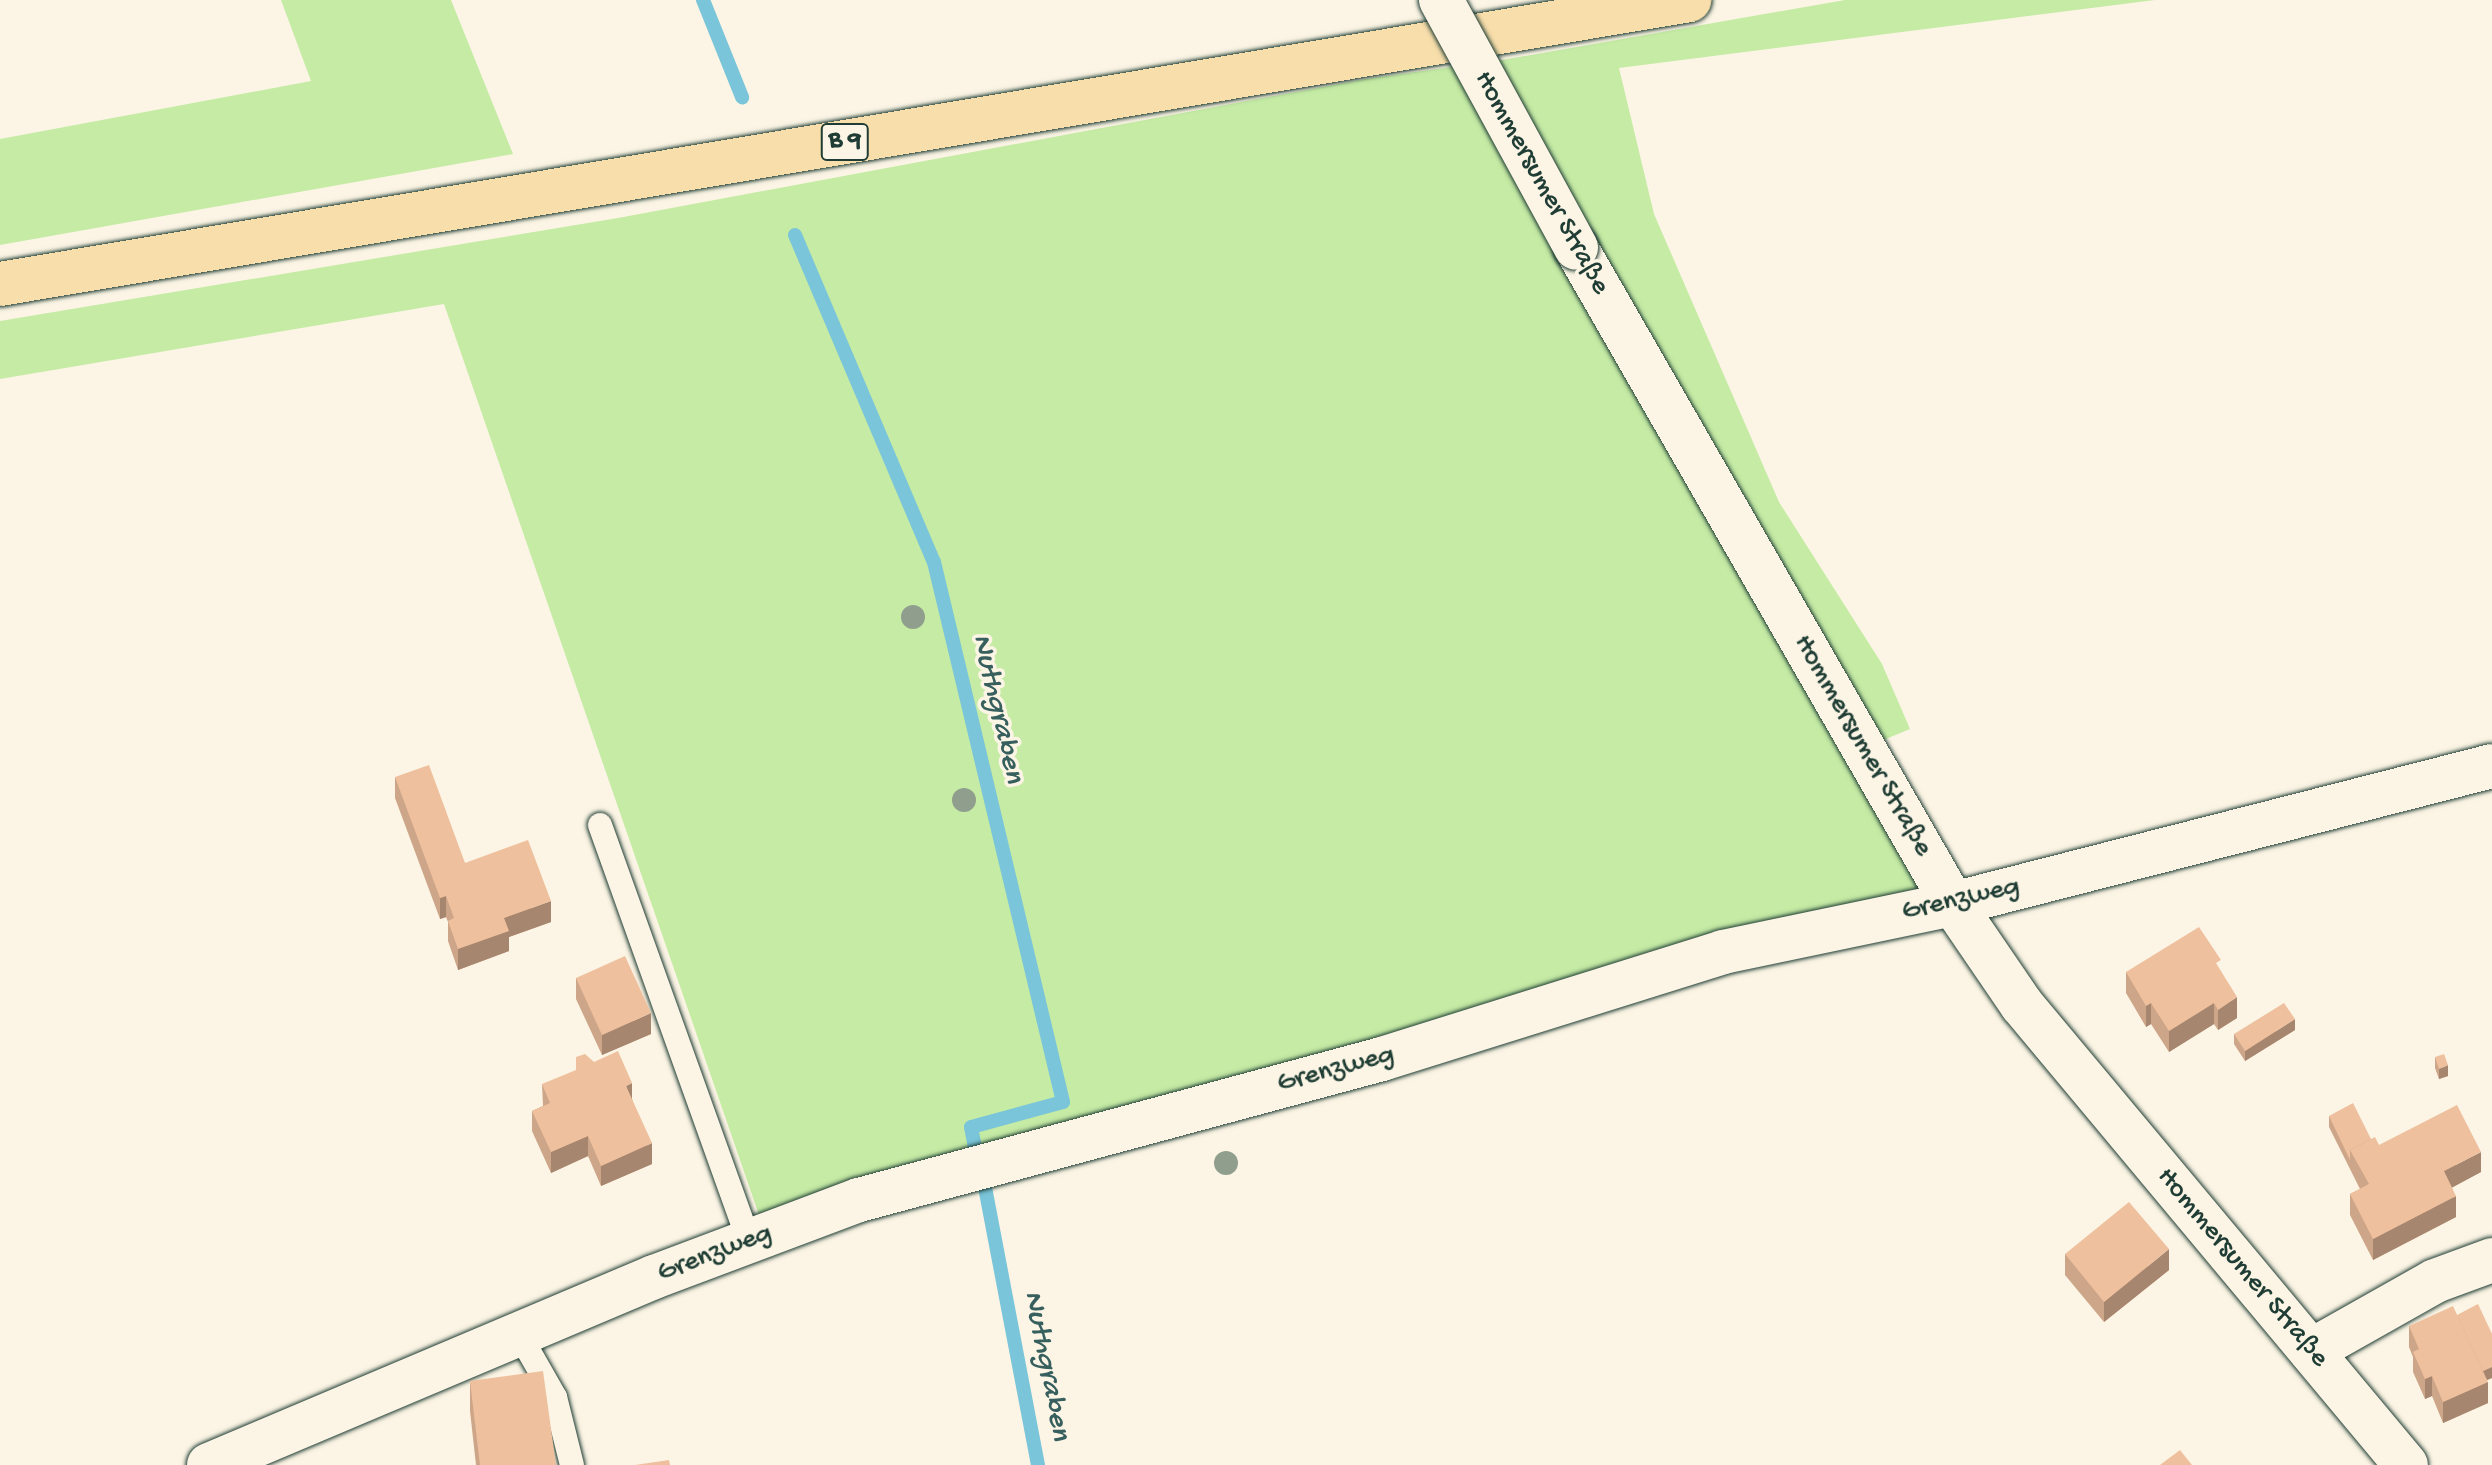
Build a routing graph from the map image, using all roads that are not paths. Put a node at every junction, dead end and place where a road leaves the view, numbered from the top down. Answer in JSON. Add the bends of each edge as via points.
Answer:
{"nodes":[{"id":1,"x":1441,"y":0,"type":"edge"},
{"id":2,"x":1689,"y":0,"type":"edge"},
{"id":3,"x":0,"y":284,"type":"edge"},
{"id":4,"x":2492,"y":766,"type":"edge"},
{"id":5,"x":600,"y":825,"type":"dead end"},
{"id":6,"x":1953,"y":904,"type":"junction"},
{"id":7,"x":749,"y":1241,"type":"junction"},
{"id":8,"x":2492,"y":1260,"type":"edge"},
{"id":9,"x":519,"y":1334,"type":"junction"},
{"id":10,"x":2311,"y":1351,"type":"junction"},
{"id":11,"x":209,"y":1465,"type":"edge"},
{"id":12,"x":572,"y":1465,"type":"edge"},
{"id":13,"x":2406,"y":1465,"type":"edge"}],
"edges":[{"from":1,"to":6,"type":"street","name":"Hommersumer Straße","bridge":true,"via":[[1576,248]]},
{"from":2,"to":3,"type":"main road","number":"B 9"},
{"from":4,"to":6,"type":"street","name":"Grenzweg"},
{"from":5,"to":7,"type":"lane"},
{"from":6,"to":7,"type":"street","name":"Grenzweg","via":[[1723,952],[1382,1059],[859,1200]]},
{"from":6,"to":10,"type":"street","name":"Hommersumer Straße","via":[[2022,1005]]},
{"from":7,"to":9,"type":"street","name":"Grenzweg"},
{"from":8,"to":10,"type":"street","via":[[2435,1281]]},
{"from":9,"to":11,"type":"street","name":"Grenzweg"},
{"from":9,"to":12,"type":"lane","via":[[555,1397]]},
{"from":10,"to":13,"type":"street","name":"Hommersumer Straße"}]}
